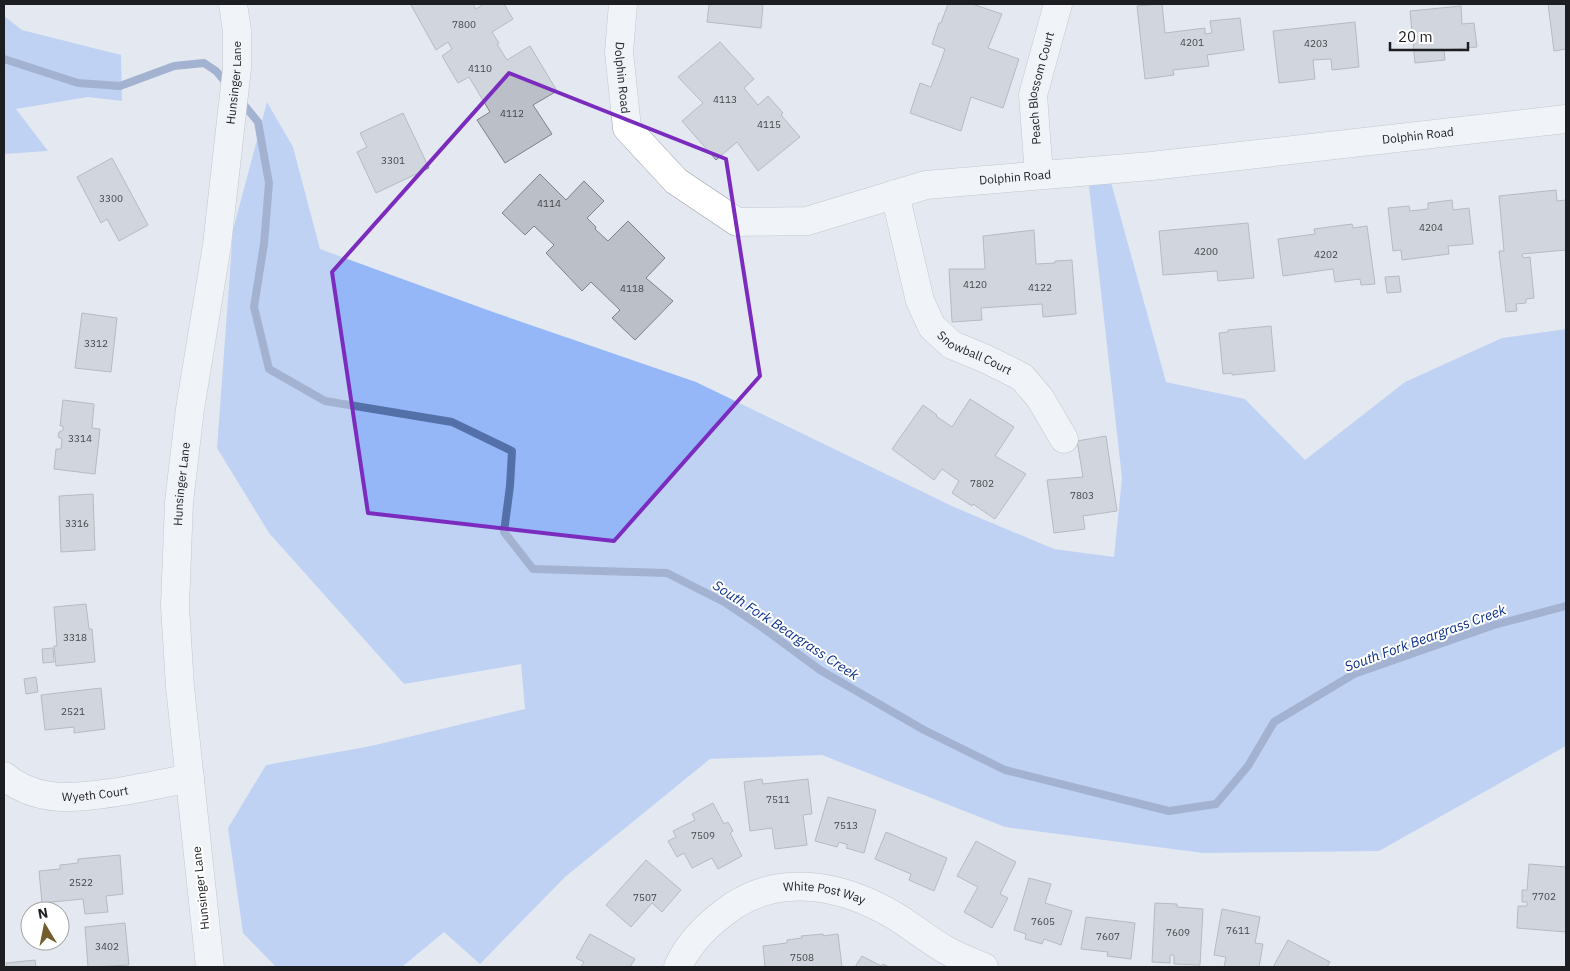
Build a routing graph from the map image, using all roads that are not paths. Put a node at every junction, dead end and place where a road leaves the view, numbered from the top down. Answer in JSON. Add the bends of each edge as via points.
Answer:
{"nodes":[{"id":1,"x":233,"y":4,"type":"edge"},
{"id":2,"x":623,"y":4,"type":"edge"},
{"id":3,"x":1058,"y":4,"type":"edge"},
{"id":4,"x":1566,"y":119,"type":"edge"},
{"id":5,"x":1039,"y":175,"type":"junction"},
{"id":6,"x":895,"y":194,"type":"junction"},
{"id":7,"x":1064,"y":439,"type":"dead end"},
{"id":8,"x":4,"y":776,"type":"edge"},
{"id":9,"x":190,"y":778,"type":"junction"},
{"id":10,"x":210,"y":967,"type":"edge"},
{"id":11,"x":678,"y":967,"type":"edge"},
{"id":12,"x":984,"y":967,"type":"edge"}],
"edges":[{"from":1,"to":9,"type":"street","name":"Hunsinger Lane","via":[[237,32],[232,112],[217,245],[190,409],[179,502],[175,606]]},
{"from":2,"to":6,"type":"street","name":"Dolphin Road","via":[[619,52],[627,128],[676,181],[737,222],[806,220]]},
{"from":3,"to":5,"type":"street","name":"Peach Blossom Court","via":[[1033,95]]},
{"from":4,"to":5,"type":"street","name":"Dolphin Road","via":[[1151,166]]},
{"from":5,"to":6,"type":"street","name":"Dolphin Road","via":[[926,185]]},
{"from":6,"to":7,"type":"street","name":"Snowball Court","via":[[920,301],[932,327],[952,345],[1022,377],[1040,398]]},
{"from":8,"to":9,"type":"street","name":"Wyeth Court","via":[[41,795],[58,798],[85,797]]},
{"from":9,"to":10,"type":"street","name":"Hunsinger Lane"},
{"from":11,"to":12,"type":"street","name":"White Post Way","via":[[690,945],[721,914],[758,894],[799,886],[821,887],[853,895],[895,916],[946,950]]}]}
